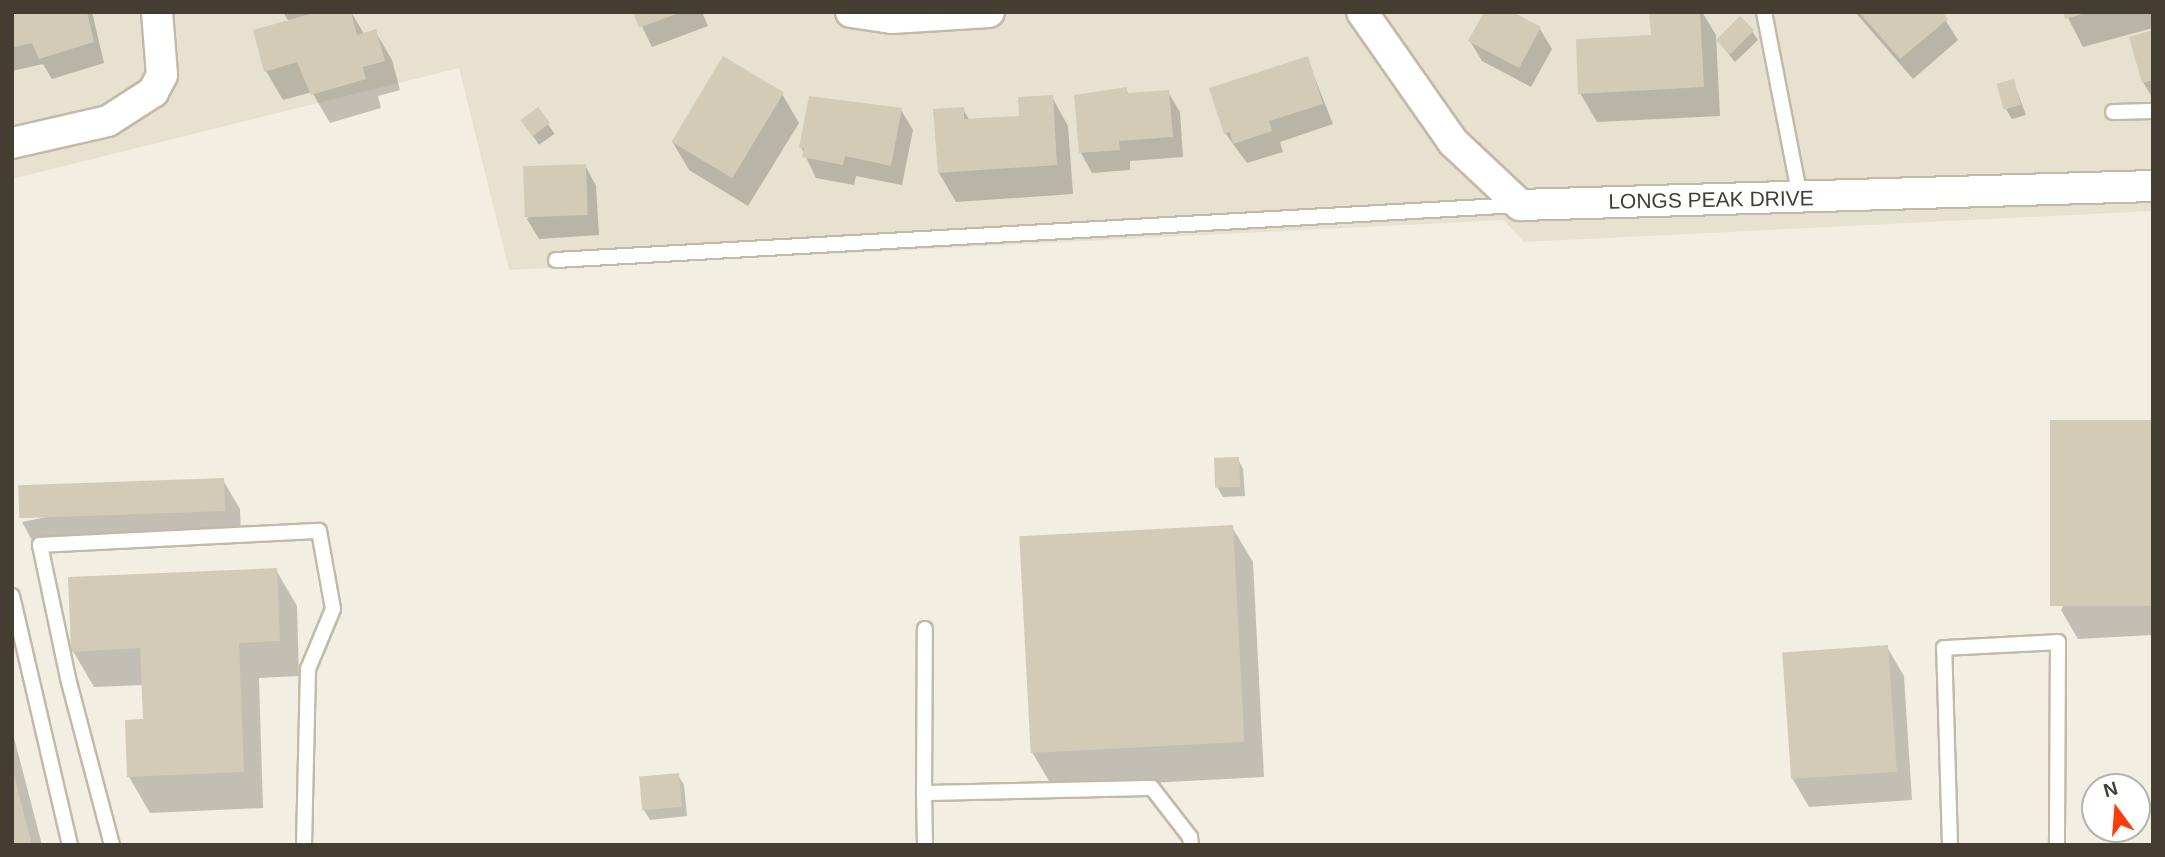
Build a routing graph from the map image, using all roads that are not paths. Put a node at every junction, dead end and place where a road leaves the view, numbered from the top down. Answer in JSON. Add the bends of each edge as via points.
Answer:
{"nodes":[{"id":1,"x":157,"y":12,"type":"edge"},
{"id":2,"x":851,"y":12,"type":"edge"},
{"id":3,"x":989,"y":12,"type":"edge"},
{"id":4,"x":1362,"y":12,"type":"edge"},
{"id":5,"x":1764,"y":12,"type":"edge"},
{"id":6,"x":2153,"y":111,"type":"edge"},
{"id":7,"x":2113,"y":112,"type":"dead end"},
{"id":8,"x":12,"y":143,"type":"edge"},
{"id":9,"x":2153,"y":186,"type":"edge"},
{"id":10,"x":1800,"y":198,"type":"junction"},
{"id":11,"x":1520,"y":205,"type":"junction"},
{"id":12,"x":555,"y":260,"type":"dead end"},
{"id":13,"x":12,"y":596,"type":"edge"},
{"id":14,"x":925,"y":629,"type":"dead end"},
{"id":15,"x":924,"y":793,"type":"junction"},
{"id":16,"x":70,"y":845,"type":"edge"},
{"id":17,"x":112,"y":845,"type":"edge"},
{"id":18,"x":304,"y":845,"type":"edge"},
{"id":19,"x":925,"y":845,"type":"edge"},
{"id":20,"x":1191,"y":845,"type":"edge"},
{"id":21,"x":1950,"y":845,"type":"edge"},
{"id":22,"x":2057,"y":845,"type":"edge"}],
"edges":[{"from":1,"to":8,"type":"street","via":[[162,75],[153,92],[108,121]]},
{"from":2,"to":3,"type":"street","via":[[892,18]]},
{"from":4,"to":11,"type":"street","via":[[1453,142]]},
{"from":5,"to":10,"type":"lane"},
{"from":6,"to":7,"type":"lane"},
{"from":9,"to":10,"type":"street","name":"LONGS PEAK DRIVE"},
{"from":10,"to":11,"type":"street","name":"LONGS PEAK DRIVE"},
{"from":11,"to":12,"type":"lane"},
{"from":13,"to":16,"type":"lane"},
{"from":14,"to":15,"type":"lane"},
{"from":15,"to":19,"type":"lane"},
{"from":15,"to":20,"type":"lane","via":[[1152,788],[1190,837]]},
{"from":17,"to":18,"type":"lane","via":[[68,678],[40,545],[319,531],[332,609],[308,670]]},
{"from":21,"to":22,"type":"lane","via":[[1944,648],[2057,642]]}]}
